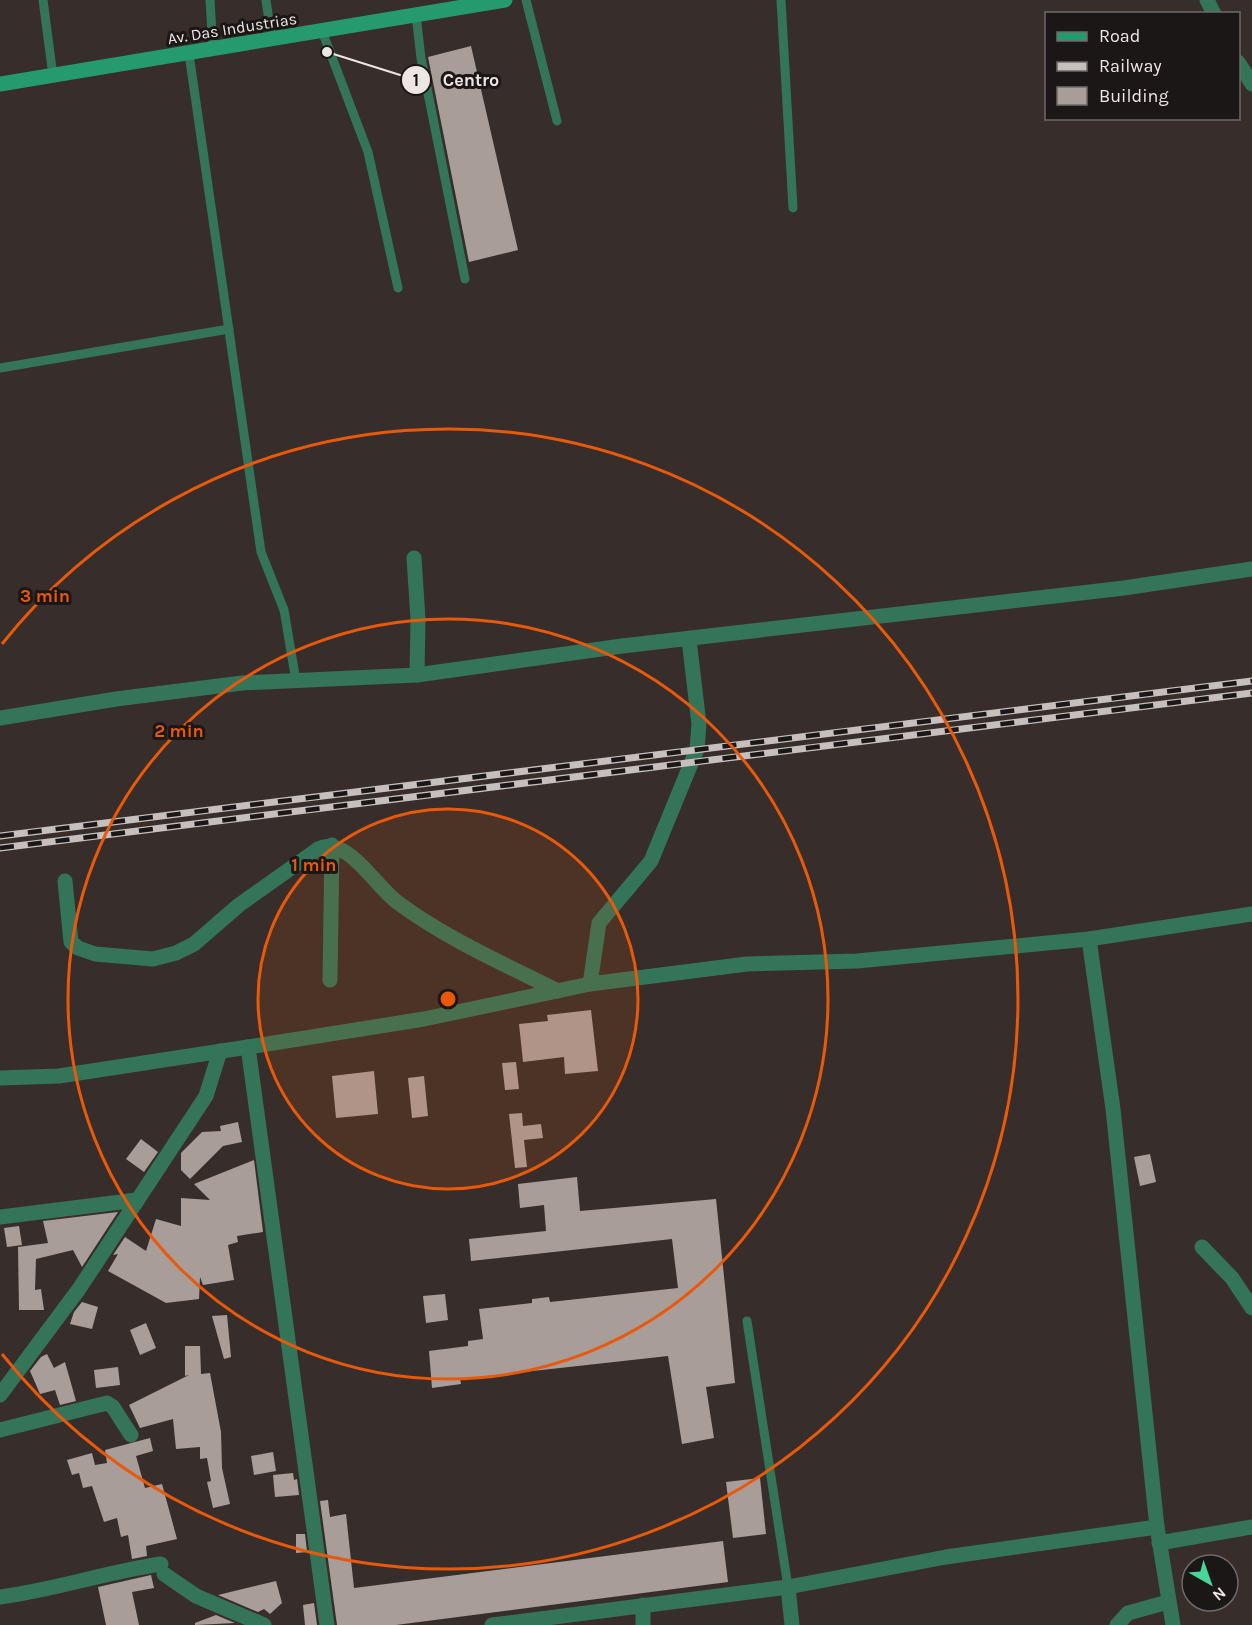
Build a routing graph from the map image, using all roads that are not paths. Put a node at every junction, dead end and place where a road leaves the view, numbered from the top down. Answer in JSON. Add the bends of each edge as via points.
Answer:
{"nodes":[{"id":1,"x":43,"y":0,"type":"edge"},
{"id":2,"x":210,"y":0,"type":"edge"},
{"id":3,"x":266,"y":0,"type":"edge"},
{"id":4,"x":505,"y":0,"type":"edge"},
{"id":5,"x":526,"y":0,"type":"edge"},
{"id":6,"x":781,"y":0,"type":"edge"},
{"id":7,"x":416,"y":15,"type":"junction"},
{"id":8,"x":322,"y":31,"type":"junction"},
{"id":9,"x":272,"y":40,"type":"junction"},
{"id":10,"x":213,"y":50,"type":"junction"},
{"id":11,"x":189,"y":54,"type":"junction"},
{"id":12,"x":1240,"y":64,"type":"edge"},
{"id":13,"x":53,"y":76,"type":"junction"},
{"id":14,"x":0,"y":84,"type":"edge"},
{"id":15,"x":1252,"y":84,"type":"edge"},
{"id":16,"x":557,"y":121,"type":"dead end"},
{"id":17,"x":793,"y":208,"type":"dead end"},
{"id":18,"x":465,"y":279,"type":"dead end"},
{"id":19,"x":398,"y":288,"type":"dead end"},
{"id":20,"x":229,"y":329,"type":"junction"},
{"id":21,"x":0,"y":368,"type":"edge"},
{"id":22,"x":414,"y":558,"type":"dead end"},
{"id":23,"x":1252,"y":569,"type":"edge"},
{"id":24,"x":689,"y":640,"type":"junction"},
{"id":25,"x":417,"y":675,"type":"junction"},
{"id":26,"x":296,"y":681,"type":"junction"},
{"id":27,"x":0,"y":718,"type":"edge"},
{"id":28,"x":332,"y":845,"type":"junction"},
{"id":29,"x":65,"y":881,"type":"dead end"},
{"id":30,"x":1252,"y":914,"type":"edge"},
{"id":31,"x":1089,"y":939,"type":"junction"},
{"id":32,"x":330,"y":980,"type":"dead end"},
{"id":33,"x":590,"y":984,"type":"junction"},
{"id":34,"x":558,"y":991,"type":"junction"},
{"id":35,"x":248,"y":1047,"type":"junction"},
{"id":36,"x":220,"y":1051,"type":"junction"},
{"id":37,"x":0,"y":1078,"type":"edge"},
{"id":38,"x":137,"y":1200,"type":"junction"},
{"id":39,"x":0,"y":1217,"type":"edge"},
{"id":40,"x":1202,"y":1247,"type":"dead end"},
{"id":41,"x":1252,"y":1308,"type":"edge"},
{"id":42,"x":747,"y":1321,"type":"dead end"},
{"id":43,"x":0,"y":1395,"type":"edge"},
{"id":44,"x":0,"y":1430,"type":"edge"},
{"id":45,"x":131,"y":1435,"type":"dead end"},
{"id":46,"x":1157,"y":1527,"type":"junction"},
{"id":47,"x":1252,"y":1527,"type":"edge"},
{"id":48,"x":1159,"y":1543,"type":"junction"},
{"id":49,"x":788,"y":1587,"type":"junction"},
{"id":50,"x":0,"y":1597,"type":"edge"},
{"id":51,"x":1168,"y":1602,"type":"junction"},
{"id":52,"x":643,"y":1605,"type":"junction"},
{"id":53,"x":264,"y":1625,"type":"edge"},
{"id":54,"x":327,"y":1625,"type":"edge"},
{"id":55,"x":492,"y":1625,"type":"edge"},
{"id":56,"x":643,"y":1625,"type":"edge"},
{"id":57,"x":792,"y":1625,"type":"edge"},
{"id":58,"x":1117,"y":1625,"type":"edge"},
{"id":59,"x":1173,"y":1625,"type":"edge"}],
"edges":[{"from":1,"to":13,"type":"lane"},
{"from":2,"to":10,"type":"lane"},
{"from":3,"to":9,"type":"lane"},
{"from":4,"to":7,"type":"main road","name":"Av. Das Industrias"},
{"from":5,"to":16,"type":"lane"},
{"from":6,"to":17,"type":"lane"},
{"from":7,"to":8,"type":"main road","name":"Av. Das Industrias"},
{"from":7,"to":18,"type":"lane"},
{"from":8,"to":9,"type":"main road","name":"Av. Das Industrias"},
{"from":8,"to":19,"type":"lane","via":[[368,152]]},
{"from":9,"to":10,"type":"main road","name":"Av. Das Industrias"},
{"from":10,"to":11,"type":"main road","name":"Av. Das Industrias"},
{"from":11,"to":13,"type":"main road","name":"Av. Das Industrias"},
{"from":11,"to":20,"type":"lane"},
{"from":12,"to":15,"type":"street"},
{"from":13,"to":14,"type":"main road","name":"Av. Das Industrias"},
{"from":20,"to":21,"type":"lane"},
{"from":20,"to":26,"type":"lane","via":[[261,552],[284,610]]},
{"from":22,"to":25,"type":"street"},
{"from":23,"to":24,"type":"street"},
{"from":24,"to":25,"type":"street"},
{"from":24,"to":33,"type":"street","via":[[699,723],[695,757],[651,861],[599,923]]},
{"from":25,"to":26,"type":"street"},
{"from":26,"to":27,"type":"street","via":[[186,690]]},
{"from":28,"to":29,"type":"street","via":[[318,849],[248,898],[194,944],[153,959],[95,954],[71,942]]},
{"from":28,"to":32,"type":"street"},
{"from":28,"to":34,"type":"street","via":[[346,851],[397,902],[478,951]]},
{"from":30,"to":31,"type":"street"},
{"from":31,"to":33,"type":"street","via":[[857,961],[747,964]]},
{"from":31,"to":46,"type":"street","via":[[1113,1109]]},
{"from":33,"to":34,"type":"street"},
{"from":34,"to":35,"type":"street","via":[[424,1019]]},
{"from":35,"to":36,"type":"street"},
{"from":35,"to":54,"type":"street"},
{"from":36,"to":37,"type":"street","via":[[59,1076]]},
{"from":36,"to":38,"type":"street","via":[[206,1096]]},
{"from":38,"to":39,"type":"street"},
{"from":38,"to":43,"type":"street","via":[[79,1289]]},
{"from":40,"to":41,"type":"street","via":[[1232,1278]]},
{"from":42,"to":49,"type":"lane"},
{"from":44,"to":45,"type":"street","via":[[107,1403]]},
{"from":46,"to":48,"type":"street"},
{"from":46,"to":49,"type":"street","via":[[946,1557]]},
{"from":47,"to":48,"type":"street"},
{"from":48,"to":51,"type":"street"},
{"from":49,"to":52,"type":"street"},
{"from":49,"to":57,"type":"street"},
{"from":50,"to":53,"type":"street","via":[[39,1592],[116,1571],[163,1569],[196,1596]]},
{"from":51,"to":58,"type":"street","via":[[1128,1613]]},
{"from":51,"to":59,"type":"street"},
{"from":52,"to":55,"type":"street"},
{"from":52,"to":56,"type":"street"}]}
